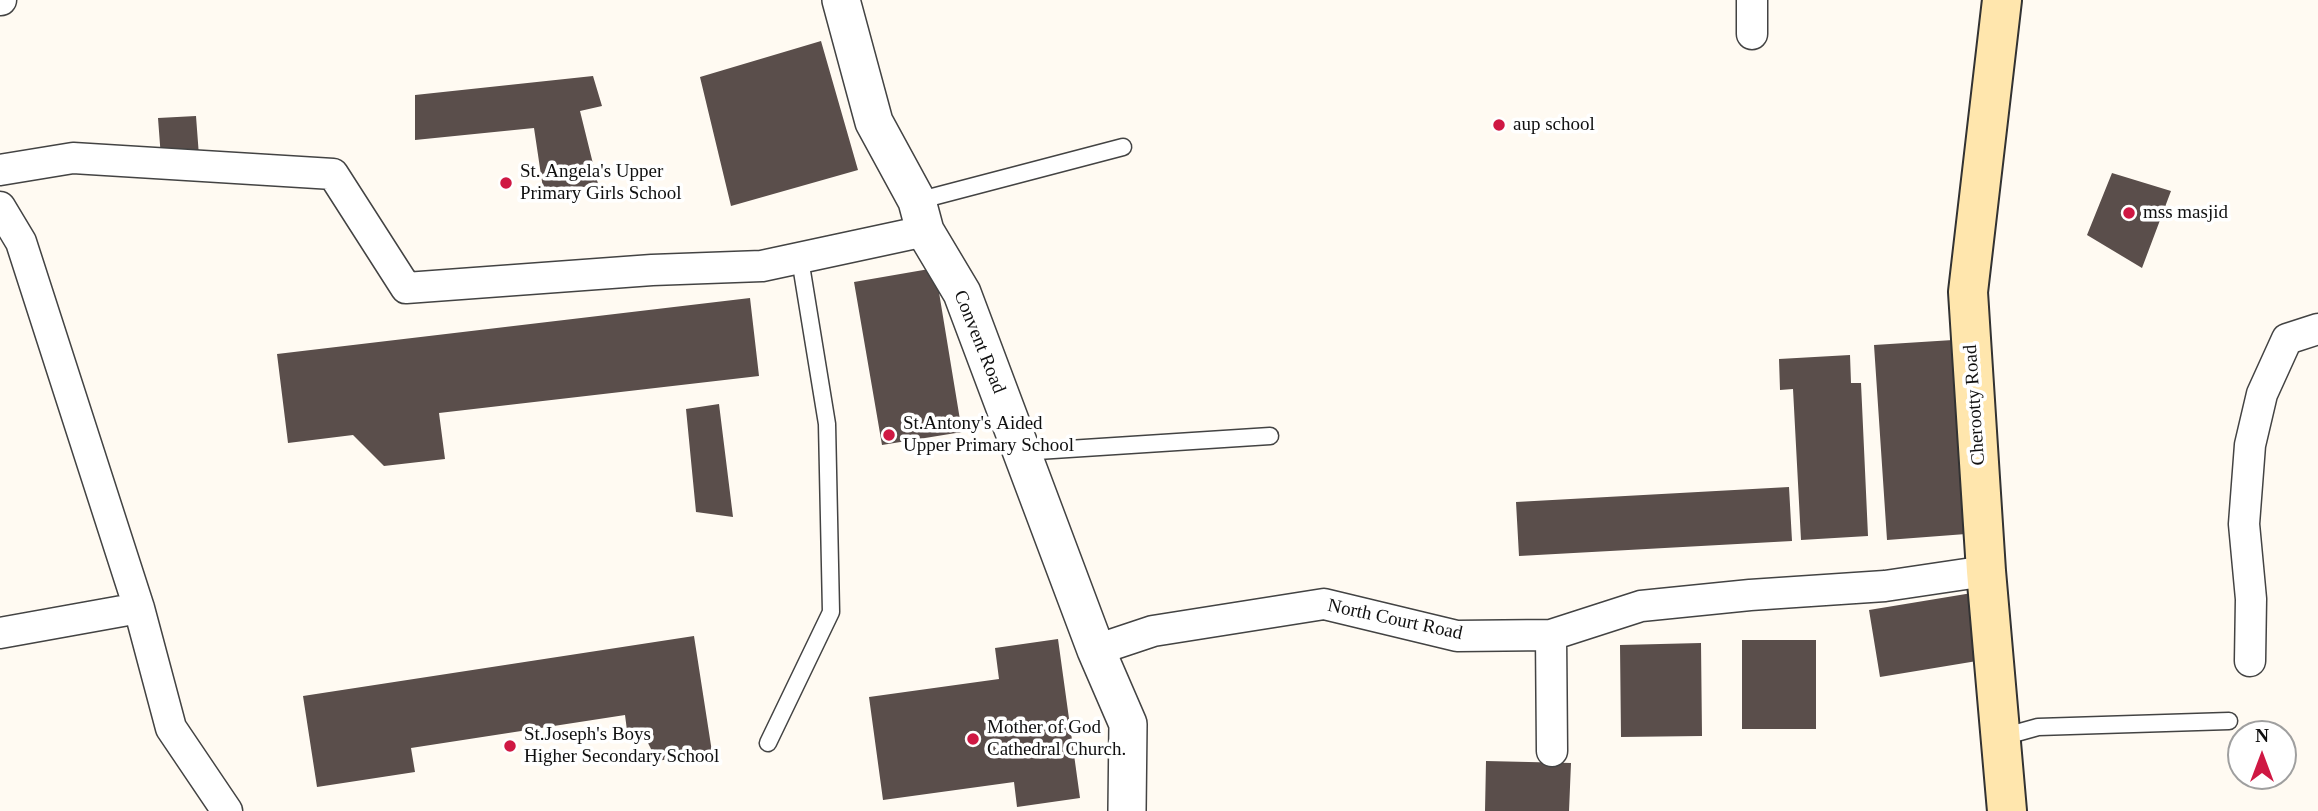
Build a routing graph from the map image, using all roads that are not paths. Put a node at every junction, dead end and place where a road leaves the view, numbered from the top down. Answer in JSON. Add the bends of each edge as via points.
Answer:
{"nodes":[{"id":1,"x":841,"y":0,"type":"edge"},
{"id":2,"x":1752,"y":0,"type":"edge"},
{"id":3,"x":2002,"y":0,"type":"edge"},
{"id":4,"x":1752,"y":34,"type":"dead end"},
{"id":5,"x":1123,"y":147,"type":"dead end"},
{"id":6,"x":0,"y":170,"type":"edge"},
{"id":7,"x":0,"y":207,"type":"edge"},
{"id":8,"x":921,"y":216,"type":"junction"},
{"id":9,"x":800,"y":259,"type":"junction"},
{"id":10,"x":2318,"y":329,"type":"edge"},
{"id":11,"x":1270,"y":436,"type":"dead end"},
{"id":12,"x":1022,"y":452,"type":"junction"},
{"id":13,"x":1986,"y":571,"type":"junction"},
{"id":14,"x":139,"y":608,"type":"junction"},
{"id":15,"x":0,"y":633,"type":"edge"},
{"id":16,"x":1551,"y":635,"type":"junction"},
{"id":17,"x":1096,"y":650,"type":"junction"},
{"id":18,"x":2250,"y":661,"type":"dead end"},
{"id":19,"x":2227,"y":721,"type":"edge"},
{"id":20,"x":2002,"y":737,"type":"junction"},
{"id":21,"x":768,"y":743,"type":"dead end"},
{"id":22,"x":1552,"y":751,"type":"dead end"},
{"id":23,"x":227,"y":811,"type":"edge"},
{"id":24,"x":1127,"y":811,"type":"edge"},
{"id":25,"x":2007,"y":811,"type":"edge"}],
"edges":[{"from":1,"to":8,"type":"street","name":"Convent Road","via":[[874,122]]},
{"from":2,"to":4,"type":"street"},
{"from":3,"to":13,"type":"main road","name":"Cherootty Road","via":[[1968,292]]},
{"from":5,"to":8,"type":"lane"},
{"from":6,"to":9,"type":"street","via":[[73,158],[333,174],[406,288],[762,266]]},
{"from":7,"to":14,"type":"street","via":[[21,242]]},
{"from":8,"to":9,"type":"street"},
{"from":8,"to":12,"type":"street","name":"Convent Road","via":[[962,293]]},
{"from":9,"to":21,"type":"lane","via":[[827,424],[831,612]]},
{"from":10,"to":18,"type":"street","via":[[2287,339],[2262,394],[2250,445],[2244,524],[2251,599]]},
{"from":11,"to":12,"type":"lane"},
{"from":12,"to":17,"type":"street","name":"Convent Road"},
{"from":13,"to":16,"type":"street","name":"North Court Road","via":[[1885,586],[1641,606]]},
{"from":13,"to":20,"type":"main road","name":"Cherootty Road"},
{"from":14,"to":15,"type":"street"},
{"from":14,"to":23,"type":"street","via":[[171,728]]},
{"from":16,"to":17,"type":"street","name":"North Court Road","via":[[1457,636],[1324,604],[1153,631]]},
{"from":16,"to":22,"type":"street"},
{"from":17,"to":24,"type":"street","name":"Convent Road","via":[[1128,724]]},
{"from":19,"to":20,"type":"lane","via":[[2038,727]]},
{"from":20,"to":25,"type":"main road","name":"Cherootty Road"}]}
